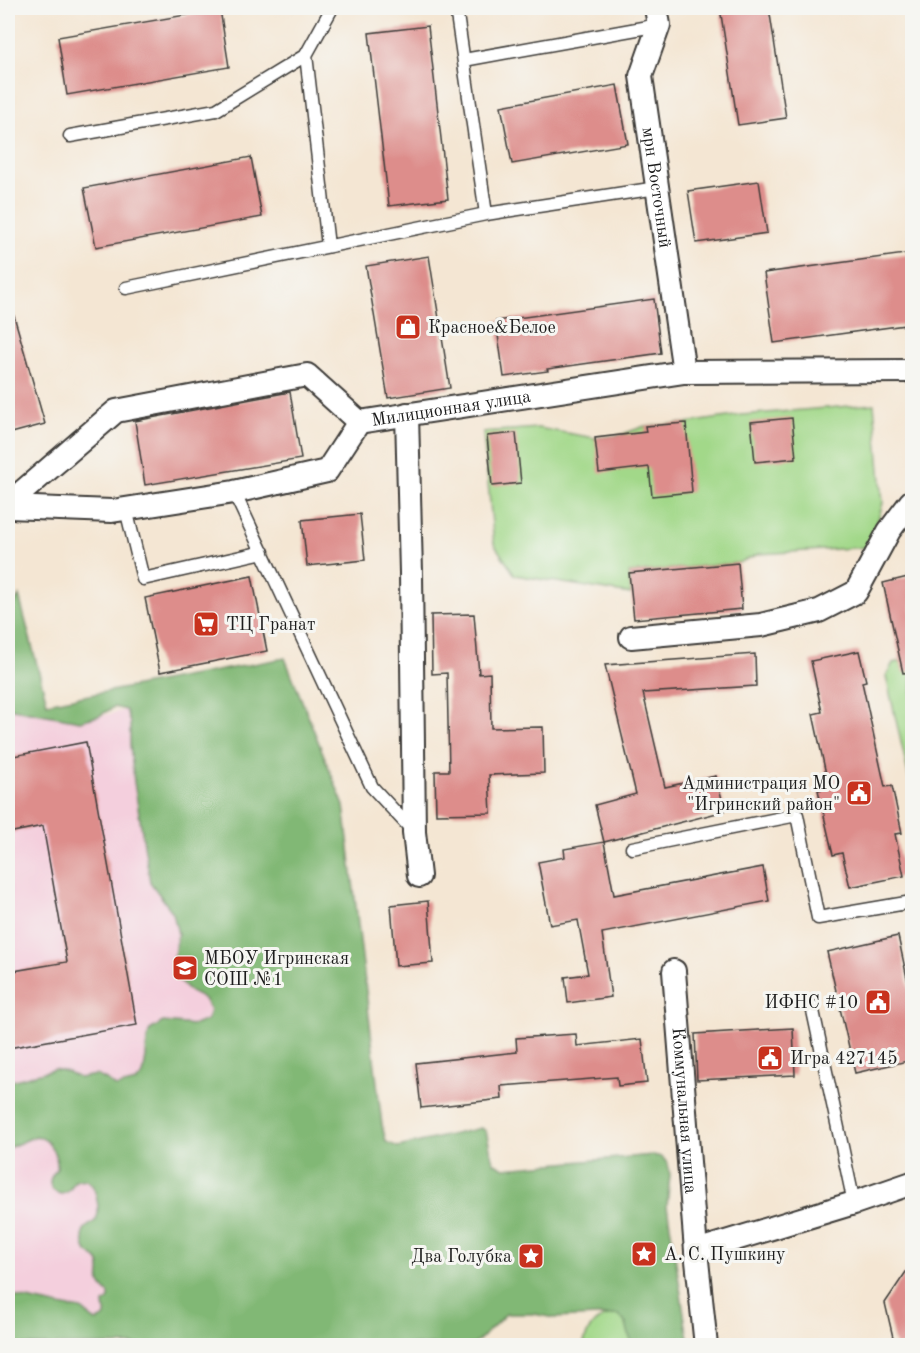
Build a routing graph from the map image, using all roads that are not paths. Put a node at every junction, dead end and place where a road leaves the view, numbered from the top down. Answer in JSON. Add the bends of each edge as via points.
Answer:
{"nodes":[{"id":1,"x":332,"y":8,"type":"edge"},
{"id":2,"x":456,"y":8,"type":"edge"},
{"id":3,"x":657,"y":16,"type":"edge"},
{"id":4,"x":306,"y":55,"type":"junction"},
{"id":5,"x":464,"y":60,"type":"junction"},
{"id":6,"x":70,"y":136,"type":"dead end"},
{"id":7,"x":657,"y":188,"type":"junction"},
{"id":8,"x":486,"y":214,"type":"junction"},
{"id":9,"x":328,"y":246,"type":"junction"},
{"id":10,"x":126,"y":288,"type":"dead end"},
{"id":11,"x":912,"y":371,"type":"edge"},
{"id":12,"x":684,"y":372,"type":"junction"},
{"id":13,"x":407,"y":414,"type":"junction"},
{"id":14,"x":359,"y":422,"type":"junction"},
{"id":15,"x":234,"y":492,"type":"junction"},
{"id":16,"x":912,"y":501,"type":"edge"},
{"id":17,"x":8,"y":506,"type":"edge"},
{"id":18,"x":126,"y":509,"type":"junction"},
{"id":19,"x":263,"y":552,"type":"junction"},
{"id":20,"x":631,"y":637,"type":"dead end"},
{"id":21,"x":414,"y":832,"type":"junction"},
{"id":22,"x":632,"y":848,"type":"dead end"},
{"id":23,"x":418,"y":876,"type":"dead end"},
{"id":24,"x":912,"y":902,"type":"edge"},
{"id":25,"x":674,"y":971,"type":"dead end"},
{"id":26,"x":812,"y":1006,"type":"dead end"},
{"id":27,"x":912,"y":1183,"type":"edge"},
{"id":28,"x":854,"y":1203,"type":"junction"},
{"id":29,"x":696,"y":1251,"type":"junction"},
{"id":30,"x":706,"y":1346,"type":"edge"}],
"edges":[{"from":1,"to":4,"type":"lane"},
{"from":2,"to":5,"type":"lane"},
{"from":3,"to":5,"type":"lane"},
{"from":3,"to":7,"type":"street","name":"мрн Восточный","via":[[641,76]]},
{"from":4,"to":6,"type":"lane","via":[[216,110]]},
{"from":4,"to":9,"type":"lane"},
{"from":5,"to":8,"type":"lane"},
{"from":7,"to":8,"type":"lane"},
{"from":7,"to":12,"type":"street","name":"мрн Восточный"},
{"from":8,"to":9,"type":"lane"},
{"from":9,"to":10,"type":"lane"},
{"from":11,"to":12,"type":"street","name":"Милиционная улица"},
{"from":12,"to":13,"type":"street","name":"Милиционная улица"},
{"from":13,"to":14,"type":"street","name":"Милиционная улица"},
{"from":13,"to":21,"type":"street"},
{"from":14,"to":15,"type":"street","via":[[327,471]]},
{"from":14,"to":17,"type":"street","name":"Милиционная улица","via":[[307,375],[116,411]]},
{"from":15,"to":18,"type":"street"},
{"from":15,"to":19,"type":"lane"},
{"from":16,"to":20,"type":"street","via":[[889,531],[856,592],[819,611],[761,625]]},
{"from":17,"to":18,"type":"street"},
{"from":18,"to":19,"type":"lane","via":[[143,579]]},
{"from":19,"to":21,"type":"lane","via":[[372,787]]},
{"from":21,"to":23,"type":"street"},
{"from":22,"to":24,"type":"lane","via":[[797,816],[818,918]]},
{"from":25,"to":29,"type":"street","name":"Коммунальная улица"},
{"from":26,"to":28,"type":"lane"},
{"from":27,"to":28,"type":"street"},
{"from":28,"to":29,"type":"street"},
{"from":29,"to":30,"type":"street","name":"Коммунальная улица"}]}
